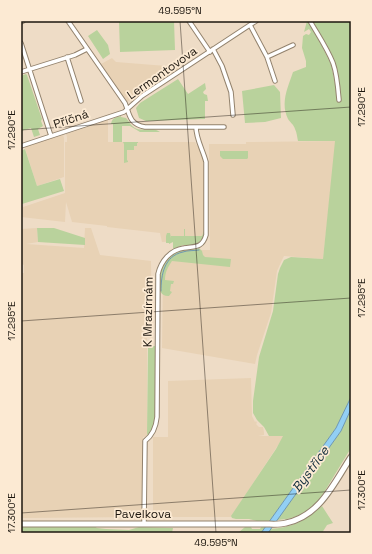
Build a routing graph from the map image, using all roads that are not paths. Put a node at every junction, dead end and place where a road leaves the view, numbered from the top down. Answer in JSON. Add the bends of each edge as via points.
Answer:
{"nodes":[{"id":1,"x":68,"y":21,"type":"edge"},
{"id":2,"x":189,"y":21,"type":"edge"},
{"id":3,"x":256,"y":21,"type":"edge"},
{"id":4,"x":310,"y":21,"type":"edge"},
{"id":5,"x":250,"y":25,"type":"junction"},
{"id":6,"x":21,"y":43,"type":"edge"},
{"id":7,"x":293,"y":46,"type":"dead end"},
{"id":8,"x":87,"y":49,"type":"junction"},
{"id":9,"x":211,"y":50,"type":"junction"},
{"id":10,"x":67,"y":57,"type":"junction"},
{"id":11,"x":267,"y":57,"type":"junction"},
{"id":12,"x":30,"y":69,"type":"junction"},
{"id":13,"x":21,"y":72,"type":"edge"},
{"id":14,"x":275,"y":81,"type":"dead end"},
{"id":15,"x":339,"y":100,"type":"dead end"},
{"id":16,"x":81,"y":101,"type":"dead end"},
{"id":17,"x":127,"y":110,"type":"junction"},
{"id":18,"x":232,"y":115,"type":"dead end"},
{"id":19,"x":196,"y":127,"type":"junction"},
{"id":20,"x":224,"y":127,"type":"dead end"},
{"id":21,"x":51,"y":136,"type":"junction"},
{"id":22,"x":21,"y":146,"type":"edge"},
{"id":23,"x":351,"y":456,"type":"edge"},
{"id":24,"x":21,"y":524,"type":"edge"},
{"id":25,"x":144,"y":524,"type":"junction"}],
"edges":[{"from":1,"to":8,"type":"street"},
{"from":2,"to":9,"type":"street"},
{"from":3,"to":5,"type":"street","name":"Lermontovova"},
{"from":4,"to":15,"type":"street","via":[[333,63]]},
{"from":5,"to":9,"type":"street","name":"Lermontovova"},
{"from":5,"to":11,"type":"street"},
{"from":6,"to":12,"type":"street"},
{"from":7,"to":11,"type":"street"},
{"from":8,"to":10,"type":"street"},
{"from":8,"to":17,"type":"street","via":[[125,103]]},
{"from":9,"to":17,"type":"street","name":"Lermontovova","via":[[142,96]]},
{"from":9,"to":18,"type":"street","via":[[222,66],[231,92]]},
{"from":10,"to":12,"type":"street"},
{"from":10,"to":16,"type":"street"},
{"from":11,"to":14,"type":"street"},
{"from":12,"to":13,"type":"street"},
{"from":12,"to":21,"type":"street"},
{"from":17,"to":19,"type":"street","name":"Lermontovova","via":[[133,122],[140,126]]},
{"from":17,"to":21,"type":"street","name":"Příčná"},
{"from":19,"to":20,"type":"street","name":"Lermontovova"},
{"from":19,"to":25,"type":"street","name":"K Mrazírnám","via":[[206,162],[207,233],[199,246],[180,249],[170,255],[163,262],[158,274],[157,418],[154,430],[145,440]]},
{"from":21,"to":22,"type":"street","name":"Příčná"},
{"from":23,"to":25,"type":"street","name":"Pavelkova","via":[[317,507],[307,515],[290,522]]},
{"from":24,"to":25,"type":"street","name":"Pavelkova"}]}
